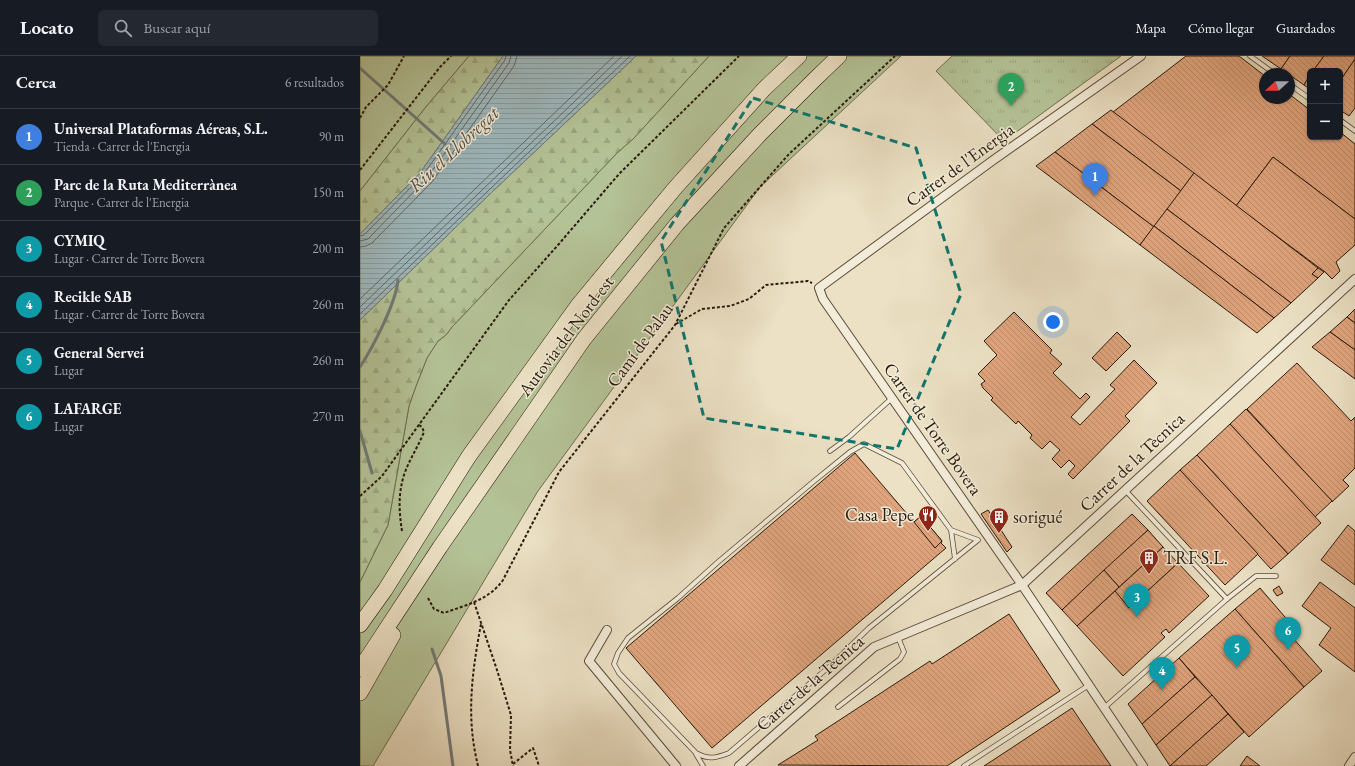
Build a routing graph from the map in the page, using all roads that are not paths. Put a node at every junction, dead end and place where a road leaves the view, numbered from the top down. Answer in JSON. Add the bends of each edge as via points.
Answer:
{"nodes":[{"id":1,"x":799,"y":56,"type":"edge"},
{"id":2,"x":839,"y":56,"type":"edge"},
{"id":3,"x":1141,"y":56,"type":"edge"},
{"id":4,"x":1250,"y":56,"type":"edge"},
{"id":5,"x":1267,"y":68,"type":"edge"},
{"id":6,"x":1295,"y":88,"type":"edge"},
{"id":7,"x":1307,"y":97,"type":"edge"},
{"id":8,"x":1343,"y":122,"type":"edge"},
{"id":9,"x":1355,"y":131,"type":"edge"},
{"id":10,"x":1355,"y":279,"type":"edge"},
{"id":11,"x":819,"y":288,"type":"joint"},
{"id":12,"x":892,"y":398,"type":"junction"},
{"id":13,"x":830,"y":451,"type":"dead end"},
{"id":14,"x":1125,"y":490,"type":"junction"},
{"id":15,"x":950,"y":530,"type":"junction"},
{"id":16,"x":987,"y":534,"type":"junction"},
{"id":17,"x":978,"y":540,"type":"junction"},
{"id":18,"x":440,"y":547,"type":"junction"},
{"id":19,"x":955,"y":559,"type":"junction"},
{"id":20,"x":1276,"y":576,"type":"dead end"},
{"id":21,"x":1022,"y":585,"type":"junction"},
{"id":22,"x":1227,"y":599,"type":"junction"},
{"id":23,"x":360,"y":625,"type":"edge"},
{"id":24,"x":607,"y":630,"type":"dead end"},
{"id":25,"x":898,"y":637,"type":"junction"},
{"id":26,"x":360,"y":670,"type":"edge"},
{"id":27,"x":1089,"y":685,"type":"junction"},
{"id":28,"x":360,"y":693,"type":"edge"},
{"id":29,"x":838,"y":707,"type":"dead end"},
{"id":30,"x":1104,"y":708,"type":"junction"},
{"id":31,"x":696,"y":753,"type":"junction"},
{"id":32,"x":1355,"y":758,"type":"edge"},
{"id":33,"x":676,"y":766,"type":"edge"},
{"id":34,"x":703,"y":766,"type":"edge"},
{"id":35,"x":739,"y":766,"type":"edge"},
{"id":36,"x":964,"y":766,"type":"edge"},
{"id":37,"x":1143,"y":766,"type":"edge"},
{"id":38,"x":1349,"y":766,"type":"edge"}],
"edges":[{"from":1,"to":23,"type":"highway","name":"Autovia del Nord-est","via":[[764,89],[675,188],[579,304],[469,456],[385,590]]},
{"from":2,"to":18,"type":"highway","name":"Autovia del Nord-est","via":[[760,134],[672,230],[584,339]]},
{"from":3,"to":11,"type":"street","name":"Carrer de l'Energia"},
{"from":4,"to":5,"type":"lane"},
{"from":6,"to":7,"type":"lane"},
{"from":8,"to":9,"type":"lane"},
{"from":10,"to":14,"type":"street","name":"Carrer de la Tècnica"},
{"from":11,"to":12,"type":"street","name":"Carrer de Torre Bovera","via":[[823,299]]},
{"from":12,"to":13,"type":"lane"},
{"from":12,"to":16,"type":"street","name":"Carrer de Torre Bovera"},
{"from":14,"to":21,"type":"street","name":"Carrer de la Tècnica"},
{"from":14,"to":22,"type":"lane"},
{"from":15,"to":17,"type":"lane"},
{"from":15,"to":19,"type":"lane"},
{"from":15,"to":31,"type":"lane","via":[[902,463],[864,444],[813,482],[628,638],[614,664],[619,673]]},
{"from":16,"to":17,"type":"lane"},
{"from":16,"to":21,"type":"street","name":"Carrer de Torre Bovera"},
{"from":17,"to":19,"type":"lane"},
{"from":18,"to":26,"type":"highway","name":"Autovia del Nord-est"},
{"from":18,"to":28,"type":"highway"},
{"from":19,"to":31,"type":"lane","via":[[869,628],[830,666],[729,753],[715,758]]},
{"from":20,"to":22,"type":"lane","via":[[1256,576]]},
{"from":21,"to":25,"type":"street","name":"Carrer de la Tècnica"},
{"from":21,"to":27,"type":"street","name":"Carrer de Torre Bovera"},
{"from":22,"to":30,"type":"lane"},
{"from":24,"to":33,"type":"street","via":[[589,661]]},
{"from":25,"to":29,"type":"lane","via":[[904,652],[900,659]]},
{"from":25,"to":35,"type":"street","name":"Carrer de la Tècnica","via":[[874,646]]},
{"from":27,"to":30,"type":"street","name":"Carrer de Torre Bovera"},
{"from":27,"to":36,"type":"lane"},
{"from":30,"to":37,"type":"street","name":"Carrer de Torre Bovera"},
{"from":31,"to":34,"type":"lane"},
{"from":32,"to":38,"type":"street"}]}
